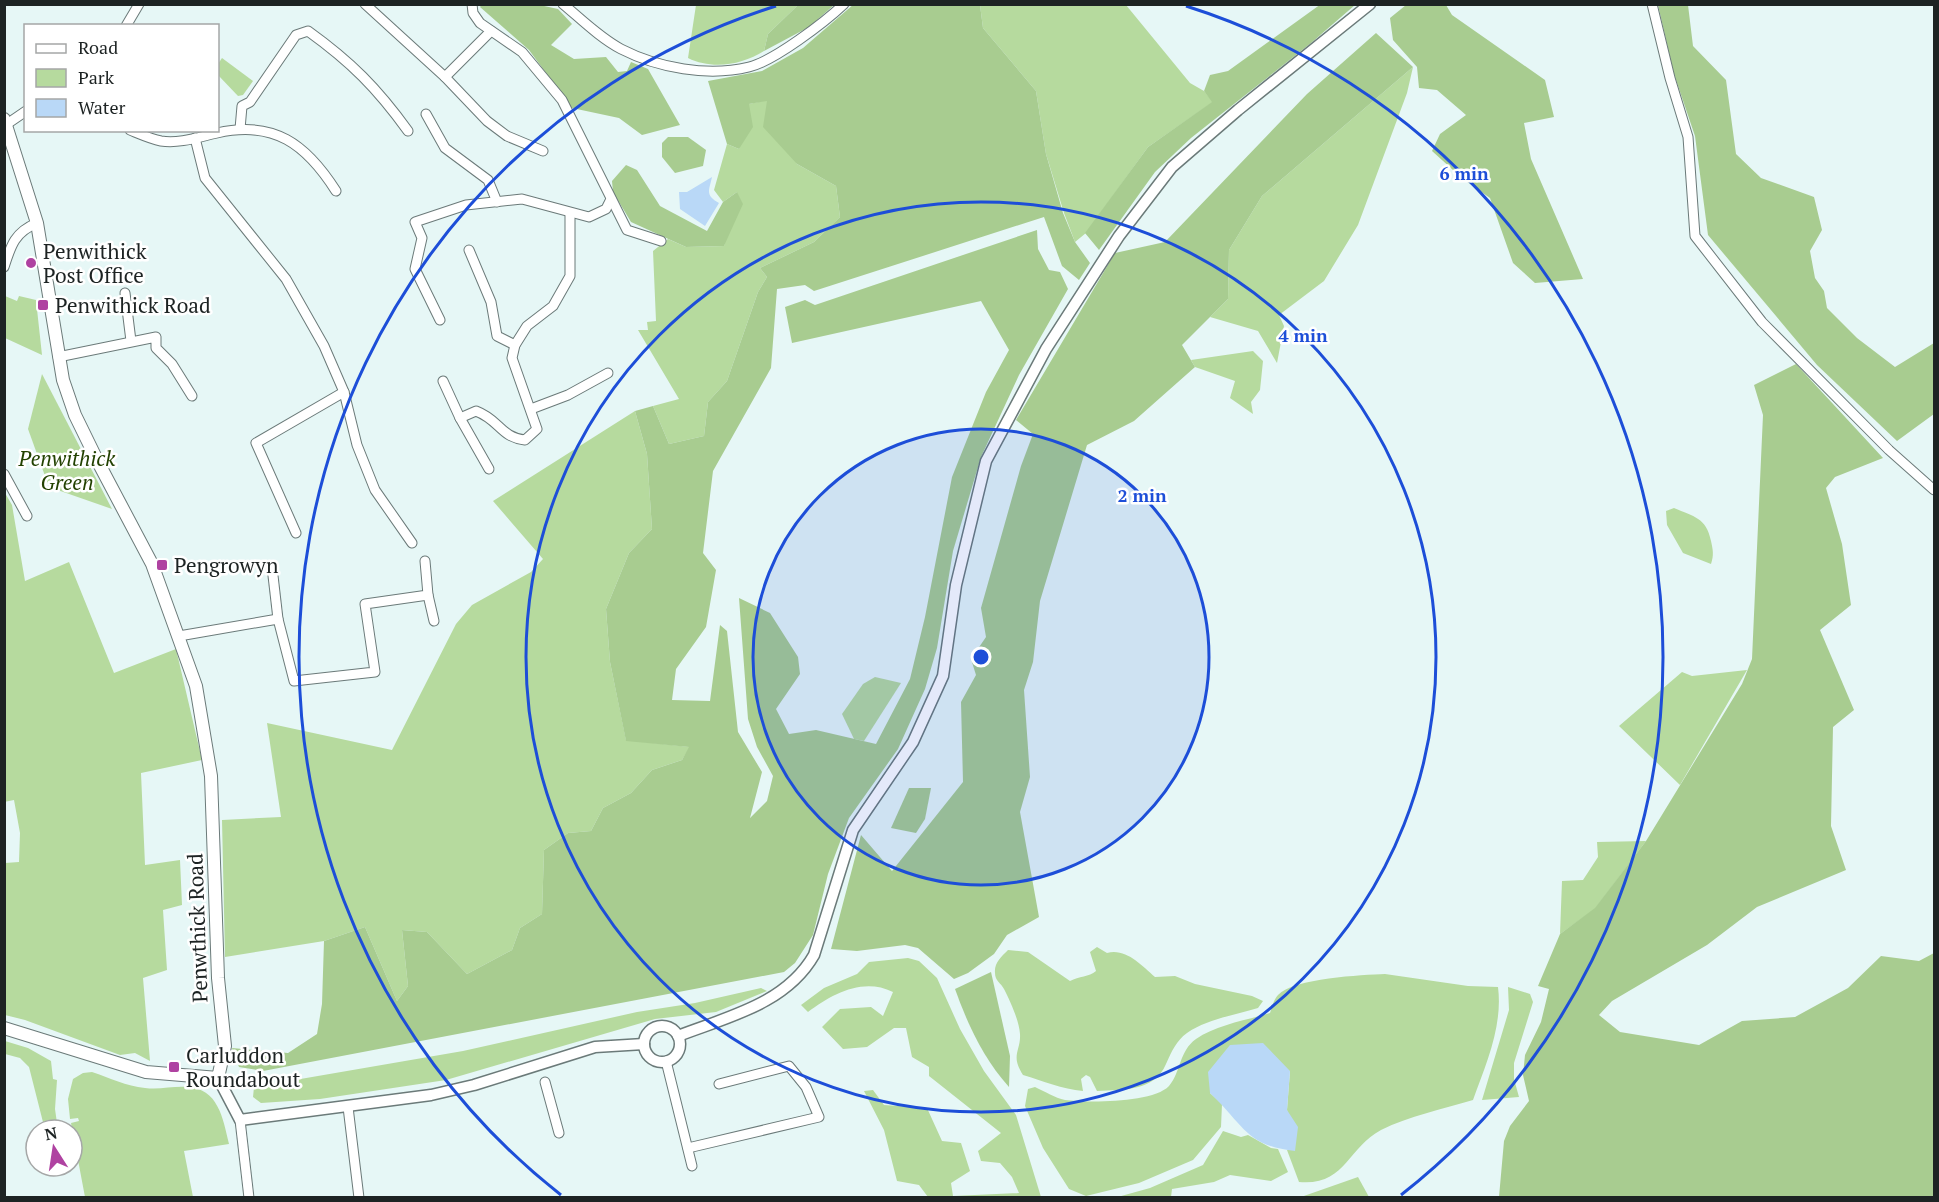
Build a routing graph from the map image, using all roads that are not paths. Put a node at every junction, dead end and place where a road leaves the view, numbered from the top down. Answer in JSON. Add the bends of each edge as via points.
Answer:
{"nodes":[{"id":1,"x":139,"y":4,"type":"edge"},
{"id":2,"x":365,"y":4,"type":"edge"},
{"id":3,"x":472,"y":4,"type":"edge"},
{"id":4,"x":563,"y":4,"type":"edge"},
{"id":5,"x":844,"y":4,"type":"edge"},
{"id":6,"x":1370,"y":4,"type":"edge"},
{"id":7,"x":1652,"y":4,"type":"edge"},
{"id":8,"x":127,"y":24,"type":"edge"},
{"id":9,"x":491,"y":31,"type":"junction"},
{"id":10,"x":445,"y":77,"type":"junction"},
{"id":11,"x":24,"y":112,"type":"edge"},
{"id":12,"x":426,"y":114,"type":"dead end"},
{"id":13,"x":6,"y":121,"type":"edge"},
{"id":14,"x":240,"y":129,"type":"junction"},
{"id":15,"x":408,"y":131,"type":"dead end"},
{"id":16,"x":136,"y":132,"type":"edge"},
{"id":17,"x":195,"y":138,"type":"junction"},
{"id":18,"x":543,"y":151,"type":"dead end"},
{"id":19,"x":336,"y":191,"type":"dead end"},
{"id":20,"x":611,"y":199,"type":"junction"},
{"id":21,"x":497,"y":202,"type":"junction"},
{"id":22,"x":570,"y":213,"type":"junction"},
{"id":23,"x":38,"y":223,"type":"junction"},
{"id":24,"x":661,"y":241,"type":"dead end"},
{"id":25,"x":469,"y":250,"type":"dead end"},
{"id":26,"x":4,"y":267,"type":"edge"},
{"id":27,"x":125,"y":293,"type":"dead end"},
{"id":28,"x":440,"y":320,"type":"dead end"},
{"id":29,"x":130,"y":341,"type":"junction"},
{"id":30,"x":515,"y":345,"type":"junction"},
{"id":31,"x":58,"y":357,"type":"junction"},
{"id":32,"x":608,"y":373,"type":"dead end"},
{"id":33,"x":443,"y":381,"type":"dead end"},
{"id":34,"x":344,"y":392,"type":"junction"},
{"id":35,"x":192,"y":396,"type":"dead end"},
{"id":36,"x":531,"y":409,"type":"junction"},
{"id":37,"x":460,"y":418,"type":"junction"},
{"id":38,"x":489,"y":470,"type":"dead end"},
{"id":39,"x":4,"y":474,"type":"edge"},
{"id":40,"x":1935,"y":490,"type":"edge"},
{"id":41,"x":27,"y":516,"type":"dead end"},
{"id":42,"x":296,"y":533,"type":"dead end"},
{"id":43,"x":412,"y":543,"type":"dead end"},
{"id":44,"x":425,"y":561,"type":"dead end"},
{"id":45,"x":272,"y":567,"type":"dead end"},
{"id":46,"x":428,"y":595,"type":"junction"},
{"id":47,"x":278,"y":619,"type":"junction"},
{"id":48,"x":434,"y":621,"type":"dead end"},
{"id":49,"x":179,"y":636,"type":"junction"},
{"id":50,"x":4,"y":1028,"type":"edge"},
{"id":51,"x":678,"y":1036,"type":"junction"},
{"id":52,"x":644,"y":1044,"type":"junction"},
{"id":53,"x":666,"y":1061,"type":"junction"},
{"id":54,"x":218,"y":1078,"type":"junction"},
{"id":55,"x":545,"y":1082,"type":"dead end"},
{"id":56,"x":719,"y":1084,"type":"dead end"},
{"id":57,"x":348,"y":1107,"type":"junction"},
{"id":58,"x":240,"y":1120,"type":"junction"},
{"id":59,"x":559,"y":1133,"type":"dead end"},
{"id":60,"x":688,"y":1148,"type":"junction"},
{"id":61,"x":692,"y":1166,"type":"dead end"},
{"id":62,"x":249,"y":1197,"type":"edge"},
{"id":63,"x":359,"y":1197,"type":"edge"}],
"edges":[{"from":1,"to":8,"type":"street"},
{"from":2,"to":10,"type":"street"},
{"from":3,"to":9,"type":"street","via":[[480,23]]},
{"from":4,"to":5,"type":"street","via":[[619,48],[654,63],[718,72],[752,66],[819,27]]},
{"from":6,"to":51,"type":"street","via":[[1172,167],[1119,236],[1046,349],[986,461],[956,585],[943,676],[914,742],[853,830],[814,955],[783,992]]},
{"from":7,"to":40,"type":"street","via":[[1688,137],[1695,236],[1762,322],[1888,450]]},
{"from":9,"to":10,"type":"street"},
{"from":9,"to":20,"type":"street","via":[[522,52],[562,100]]},
{"from":10,"to":18,"type":"street","via":[[500,131]]},
{"from":11,"to":13,"type":"street"},
{"from":12,"to":21,"type":"street","via":[[446,148],[488,180]]},
{"from":13,"to":23,"type":"main road"},
{"from":14,"to":15,"type":"street","via":[[242,106],[250,102],[296,35],[308,31],[348,60],[387,101]]},
{"from":14,"to":17,"type":"street"},
{"from":14,"to":19,"type":"street","via":[[265,130],[294,142],[321,167]]},
{"from":16,"to":17,"type":"street","via":[[162,141]]},
{"from":17,"to":34,"type":"street","via":[[205,178],[286,279],[324,346]]},
{"from":20,"to":22,"type":"street","via":[[606,208],[589,217]]},
{"from":20,"to":24,"type":"street","via":[[627,230]]},
{"from":21,"to":22,"type":"street","via":[[522,199]]},
{"from":21,"to":28,"type":"street","via":[[465,205],[415,222],[422,238],[415,269]]},
{"from":22,"to":30,"type":"street","via":[[570,276],[553,306],[527,326]]},
{"from":23,"to":26,"type":"street","via":[[24,228],[12,240]]},
{"from":23,"to":31,"type":"main road"},
{"from":25,"to":30,"type":"street","via":[[491,302],[497,336]]},
{"from":27,"to":29,"type":"street"},
{"from":29,"to":31,"type":"street"},
{"from":29,"to":35,"type":"street","via":[[156,337],[156,348],[172,364]]},
{"from":30,"to":36,"type":"street","via":[[512,357]]},
{"from":31,"to":49,"type":"main road","via":[[75,415],[152,564]]},
{"from":32,"to":36,"type":"street","via":[[568,396]]},
{"from":33,"to":37,"type":"street"},
{"from":34,"to":42,"type":"street","via":[[256,443]]},
{"from":34,"to":43,"type":"street","via":[[357,445],[375,490]]},
{"from":36,"to":37,"type":"street","via":[[537,429],[525,440],[511,438],[489,416],[476,411]]},
{"from":37,"to":38,"type":"street"},
{"from":39,"to":41,"type":"street"},
{"from":44,"to":46,"type":"street"},
{"from":45,"to":47,"type":"street"},
{"from":46,"to":47,"type":"street","via":[[365,604],[375,672],[294,681]]},
{"from":46,"to":48,"type":"street"},
{"from":47,"to":49,"type":"street"},
{"from":49,"to":54,"type":"main road","name":"Penwthick Road","via":[[196,686],[211,776],[219,991],[225,1046]]},
{"from":50,"to":54,"type":"main road","via":[[146,1072]]},
{"from":51,"to":52,"type":"street","via":[[671,1028],[660,1026],[647,1034]]},
{"from":51,"to":53,"type":"street","via":[[678,1051]]},
{"from":52,"to":53,"type":"street","via":[[651,1058]]},
{"from":52,"to":57,"type":"street","via":[[595,1047],[468,1086]]},
{"from":53,"to":60,"type":"street"},
{"from":54,"to":58,"type":"street"},
{"from":55,"to":59,"type":"street"},
{"from":56,"to":60,"type":"street","via":[[789,1066],[806,1087],[819,1117]]},
{"from":57,"to":58,"type":"street"},
{"from":57,"to":63,"type":"street"},
{"from":58,"to":62,"type":"street"},
{"from":60,"to":61,"type":"street"}]}
